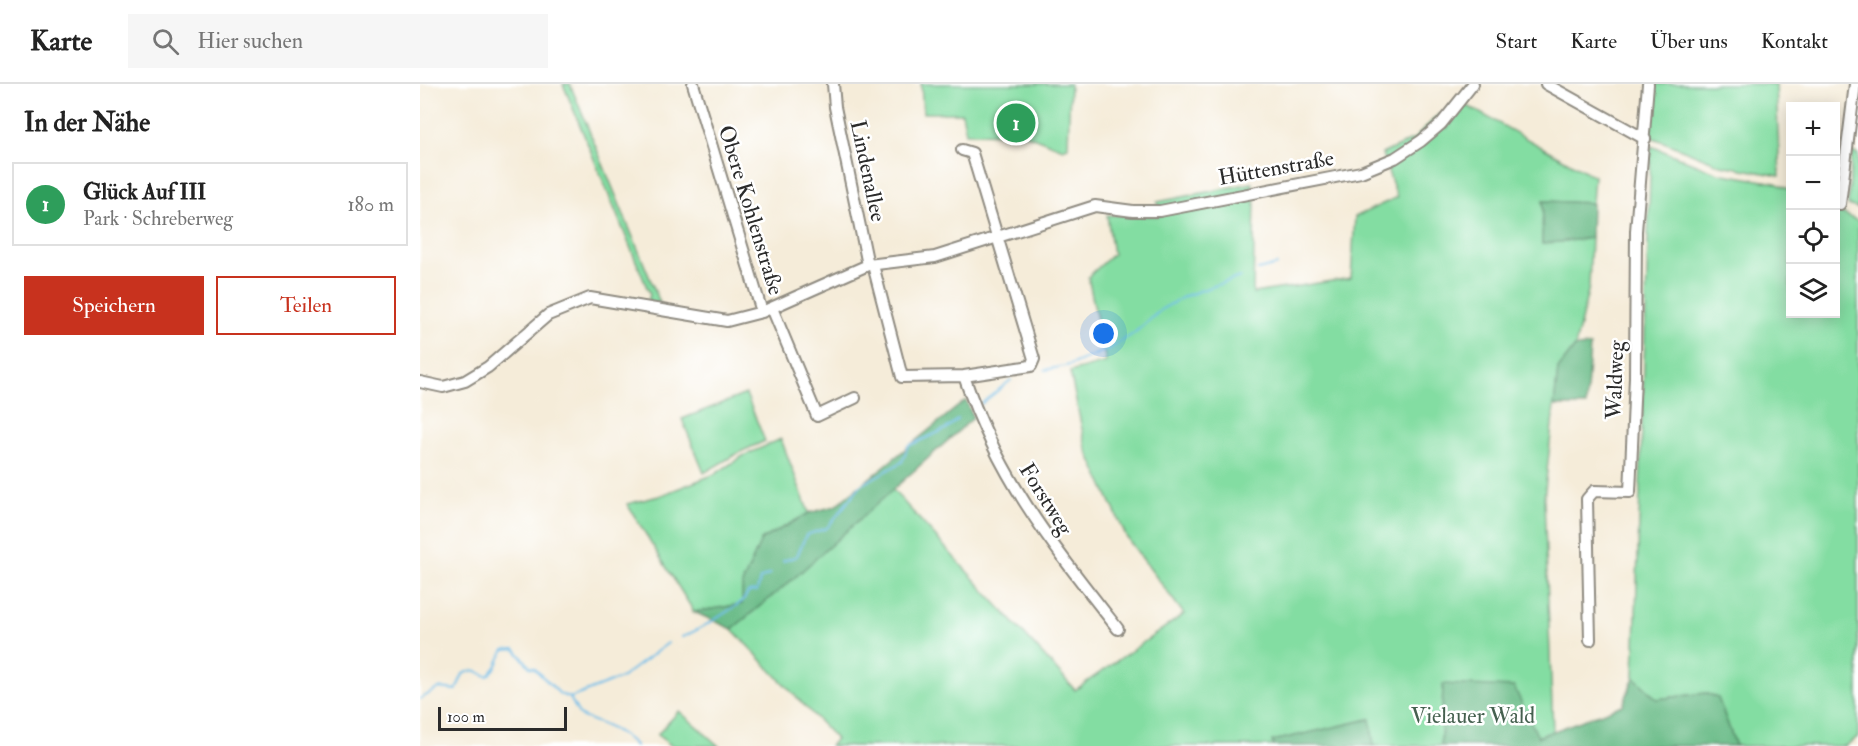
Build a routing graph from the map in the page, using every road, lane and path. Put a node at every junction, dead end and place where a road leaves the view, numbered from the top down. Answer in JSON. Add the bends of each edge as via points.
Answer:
{"nodes":[{"id":1,"x":693,"y":84,"type":"edge"},
{"id":2,"x":833,"y":84,"type":"edge"},
{"id":3,"x":1473,"y":84,"type":"edge"},
{"id":4,"x":1546,"y":84,"type":"edge"},
{"id":5,"x":1648,"y":84,"type":"edge"},
{"id":6,"x":1855,"y":84,"type":"edge"},
{"id":7,"x":1646,"y":139,"type":"junction"},
{"id":8,"x":962,"y":150,"type":"dead end"},
{"id":9,"x":1840,"y":204,"type":"dead end"},
{"id":10,"x":1054,"y":217,"type":"joint"},
{"id":11,"x":997,"y":235,"type":"junction"},
{"id":12,"x":871,"y":265,"type":"junction"},
{"id":13,"x":767,"y":310,"type":"junction"},
{"id":14,"x":964,"y":376,"type":"junction"},
{"id":15,"x":420,"y":382,"type":"edge"},
{"id":16,"x":855,"y":398,"type":"dead end"},
{"id":17,"x":1118,"y":629,"type":"dead end"},
{"id":18,"x":1590,"y":640,"type":"dead end"}],
"edges":[{"from":1,"to":13,"type":"street","name":"Obere Kohlenstraße"},
{"from":2,"to":12,"type":"street","name":"Lindenallee"},
{"from":3,"to":10,"type":"street","name":"Hüttenstraße","via":[[1422,141],[1361,172],[1160,211],[1095,206]]},
{"from":4,"to":7,"type":"street"},
{"from":5,"to":7,"type":"street","name":"Waldweg"},
{"from":6,"to":9,"type":"street"},
{"from":7,"to":18,"type":"street","name":"Waldweg","via":[[1636,231],[1630,492],[1594,491],[1587,499]]},
{"from":8,"to":11,"type":"street","via":[[972,153]]},
{"from":10,"to":11,"type":"street","name":"Obere Kohlenstraße"},
{"from":11,"to":12,"type":"street","name":"Obere Kohlenstraße","via":[[935,257]]},
{"from":11,"to":14,"type":"street","via":[[1034,358],[1031,366]]},
{"from":12,"to":13,"type":"street","name":"Obere Kohlenstraße"},
{"from":12,"to":14,"type":"street","via":[[902,377]]},
{"from":13,"to":15,"type":"street","name":"Obere Kohlenstraße","via":[[726,321],[590,298],[548,315],[465,381],[443,387]]},
{"from":13,"to":16,"type":"street","via":[[817,416]]},
{"from":14,"to":17,"type":"street","name":"Forstweg","via":[[978,417],[1012,484],[1044,536]]}]}
